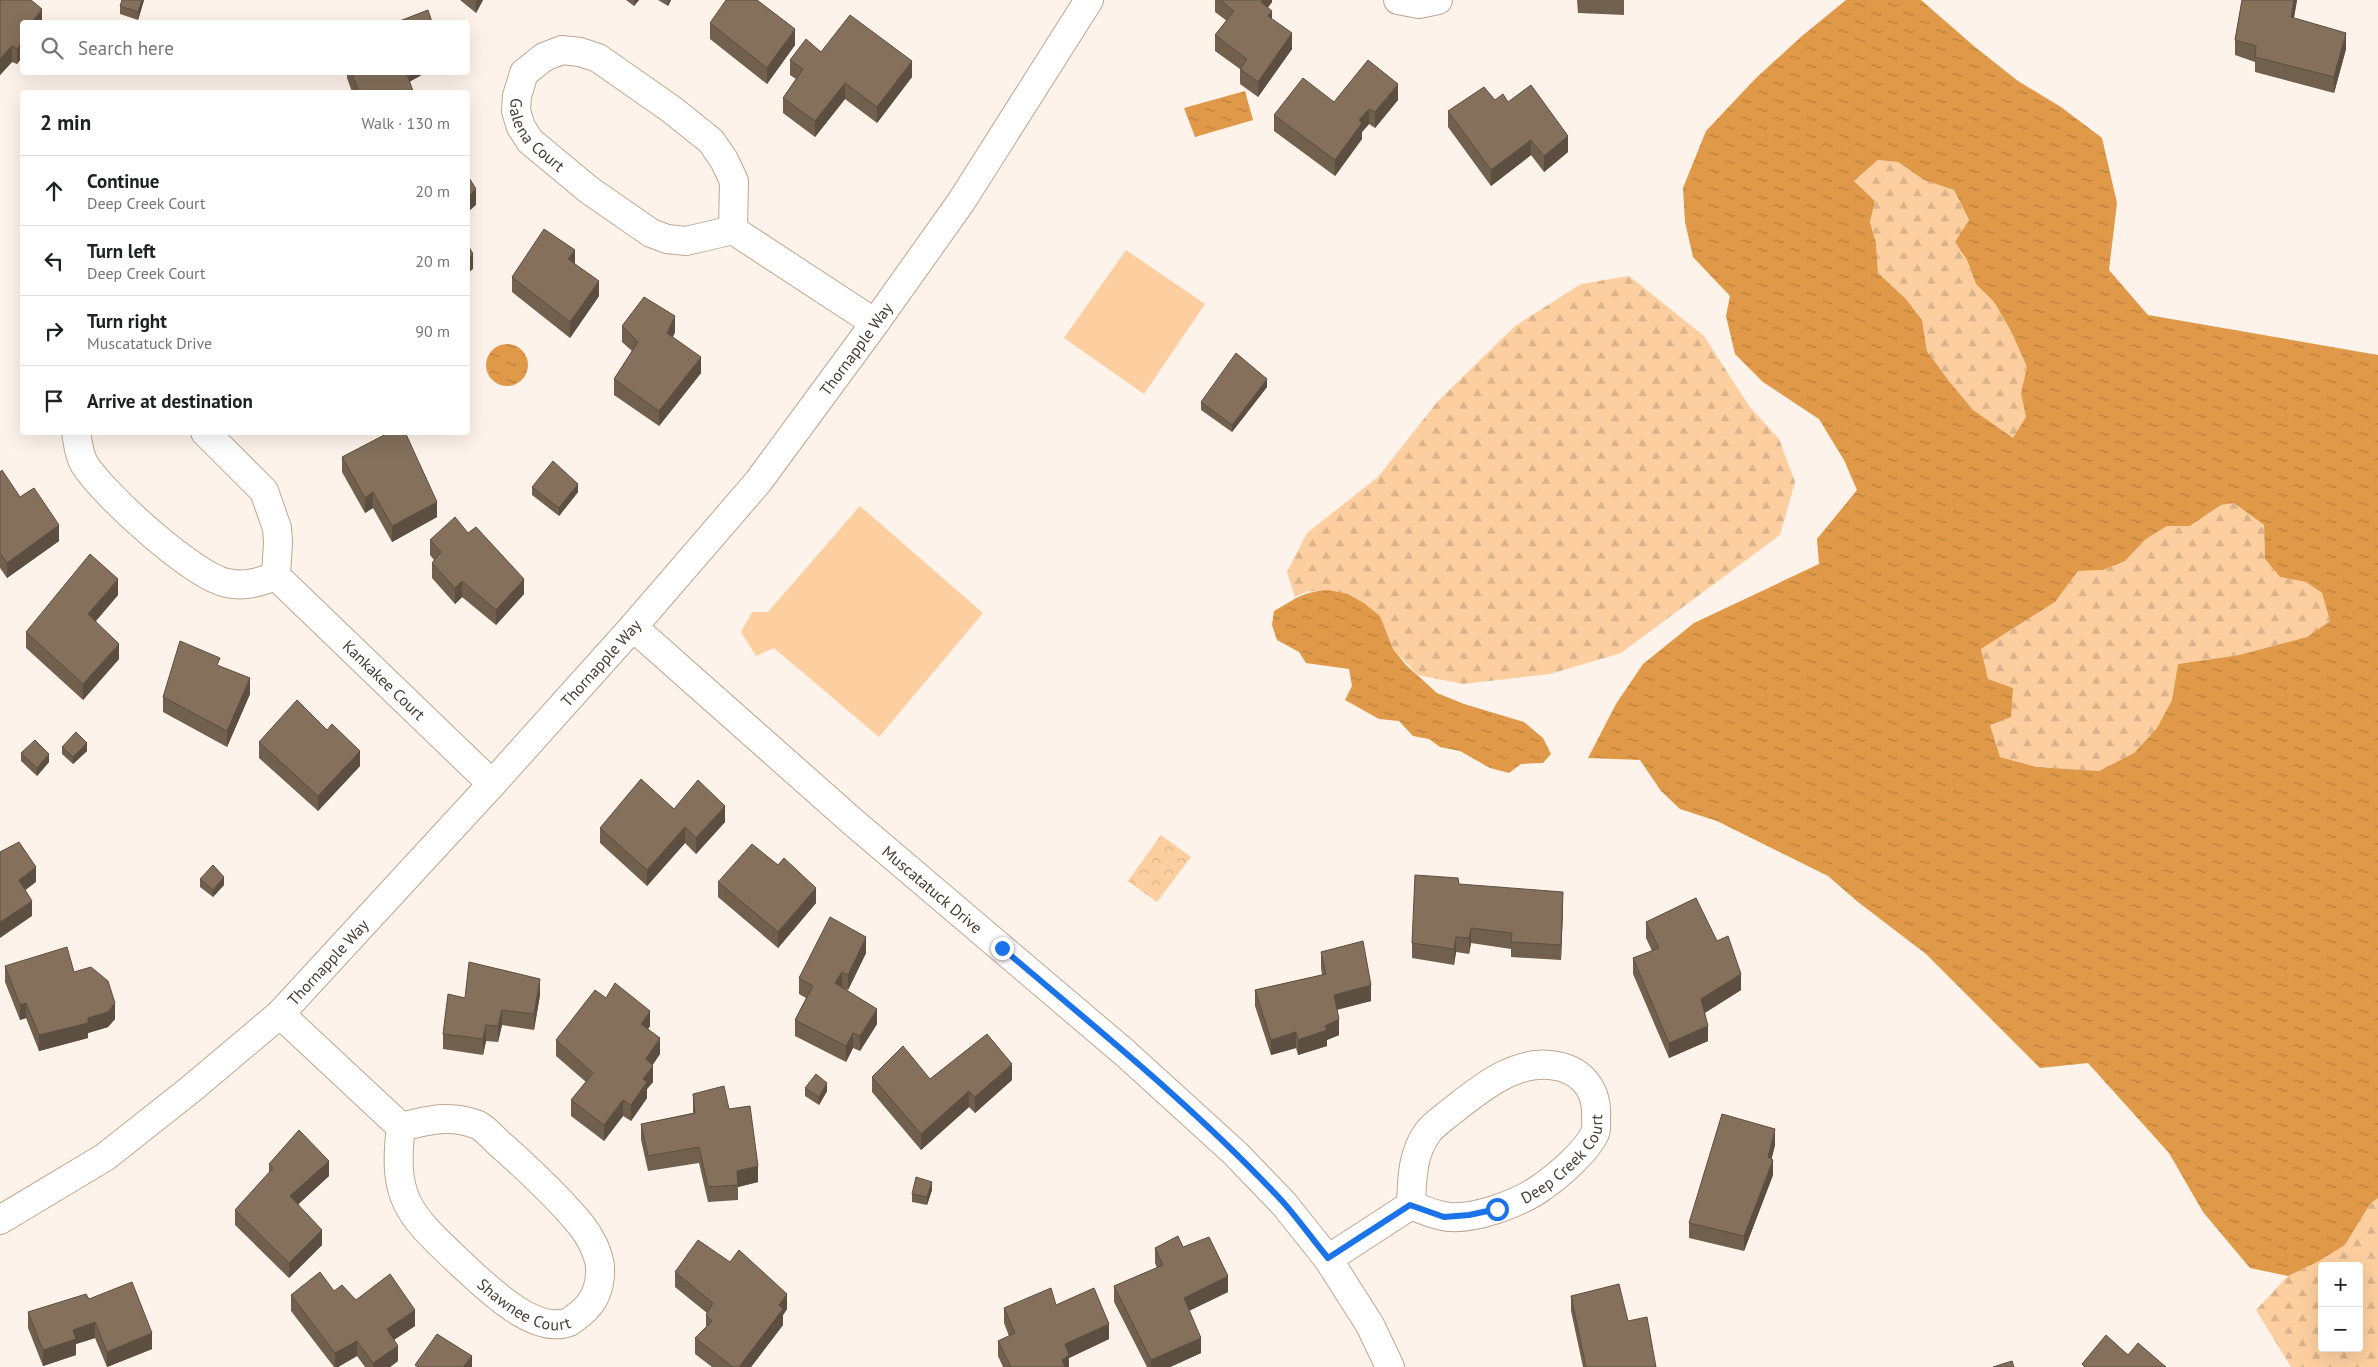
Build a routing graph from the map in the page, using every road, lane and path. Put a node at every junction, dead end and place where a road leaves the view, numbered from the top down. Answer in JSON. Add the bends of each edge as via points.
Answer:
{"nodes":[{"id":1,"x":1089,"y":0,"type":"edge"},
{"id":2,"x":1398,"y":0,"type":"edge"},
{"id":3,"x":1438,"y":0,"type":"edge"},
{"id":4,"x":733,"y":230,"type":"junction"},
{"id":5,"x":875,"y":323,"type":"junction"},
{"id":6,"x":77,"y":435,"type":"edge"},
{"id":7,"x":208,"y":435,"type":"edge"},
{"id":8,"x":276,"y":576,"type":"junction"},
{"id":9,"x":633,"y":627,"type":"junction"},
{"id":10,"x":492,"y":784,"type":"junction"},
{"id":11,"x":280,"y":1014,"type":"junction"},
{"id":12,"x":401,"y":1127,"type":"junction"},
{"id":13,"x":1410,"y":1205,"type":"junction"},
{"id":14,"x":0,"y":1220,"type":"edge"},
{"id":15,"x":1328,"y":1258,"type":"junction"},
{"id":16,"x":1390,"y":1367,"type":"edge"}],
"edges":[{"from":1,"to":5,"type":"street","name":"Thornapple Way","via":[[961,202]]},
{"from":2,"to":3,"type":"street","via":[[1419,4]]},
{"from":4,"to":4,"type":"street","name":"Galena Court","via":[[686,241],[667,239],[651,233],[589,190],[530,141],[521,127],[516,96],[524,73],[544,57],[562,50],[580,52],[598,58],[671,109],[712,141],[724,160],[734,181]]},
{"from":4,"to":5,"type":"street"},
{"from":5,"to":9,"type":"street","name":"Thornapple Way","via":[[758,482]]},
{"from":6,"to":8,"type":"street","via":[[84,463],[94,479],[193,567],[227,583],[254,584]]},
{"from":7,"to":8,"type":"street","via":[[264,491],[277,528]]},
{"from":8,"to":10,"type":"street","name":"Kankakee Court"},
{"from":9,"to":10,"type":"street","name":"Thornapple Way"},
{"from":9,"to":15,"type":"street","name":"Muscatatuck Drive","via":[[853,822],[1132,1059],[1236,1154],[1284,1204]]},
{"from":10,"to":11,"type":"street","name":"Thornapple Way"},
{"from":11,"to":12,"type":"street"},
{"from":11,"to":14,"type":"street","name":"Thornapple Way","via":[[191,1090],[105,1157]]},
{"from":12,"to":12,"type":"street","name":"Shawnee Court","via":[[397,1159],[403,1193],[413,1214],[447,1250],[497,1295],[524,1315],[546,1324],[569,1322],[591,1305],[599,1288],[600,1265],[594,1246],[582,1226],[530,1171],[480,1126],[455,1118],[434,1118]]},
{"from":13,"to":13,"type":"street","name":"Deep Creek Court","via":[[1444,1217],[1469,1215],[1506,1207],[1531,1195],[1573,1161],[1595,1132],[1597,1103],[1589,1084],[1571,1070],[1551,1065],[1530,1065],[1477,1091],[1428,1133],[1414,1162]]},
{"from":13,"to":15,"type":"street"},
{"from":15,"to":16,"type":"street","name":"Muscatatuck Drive","via":[[1370,1325]]}]}
